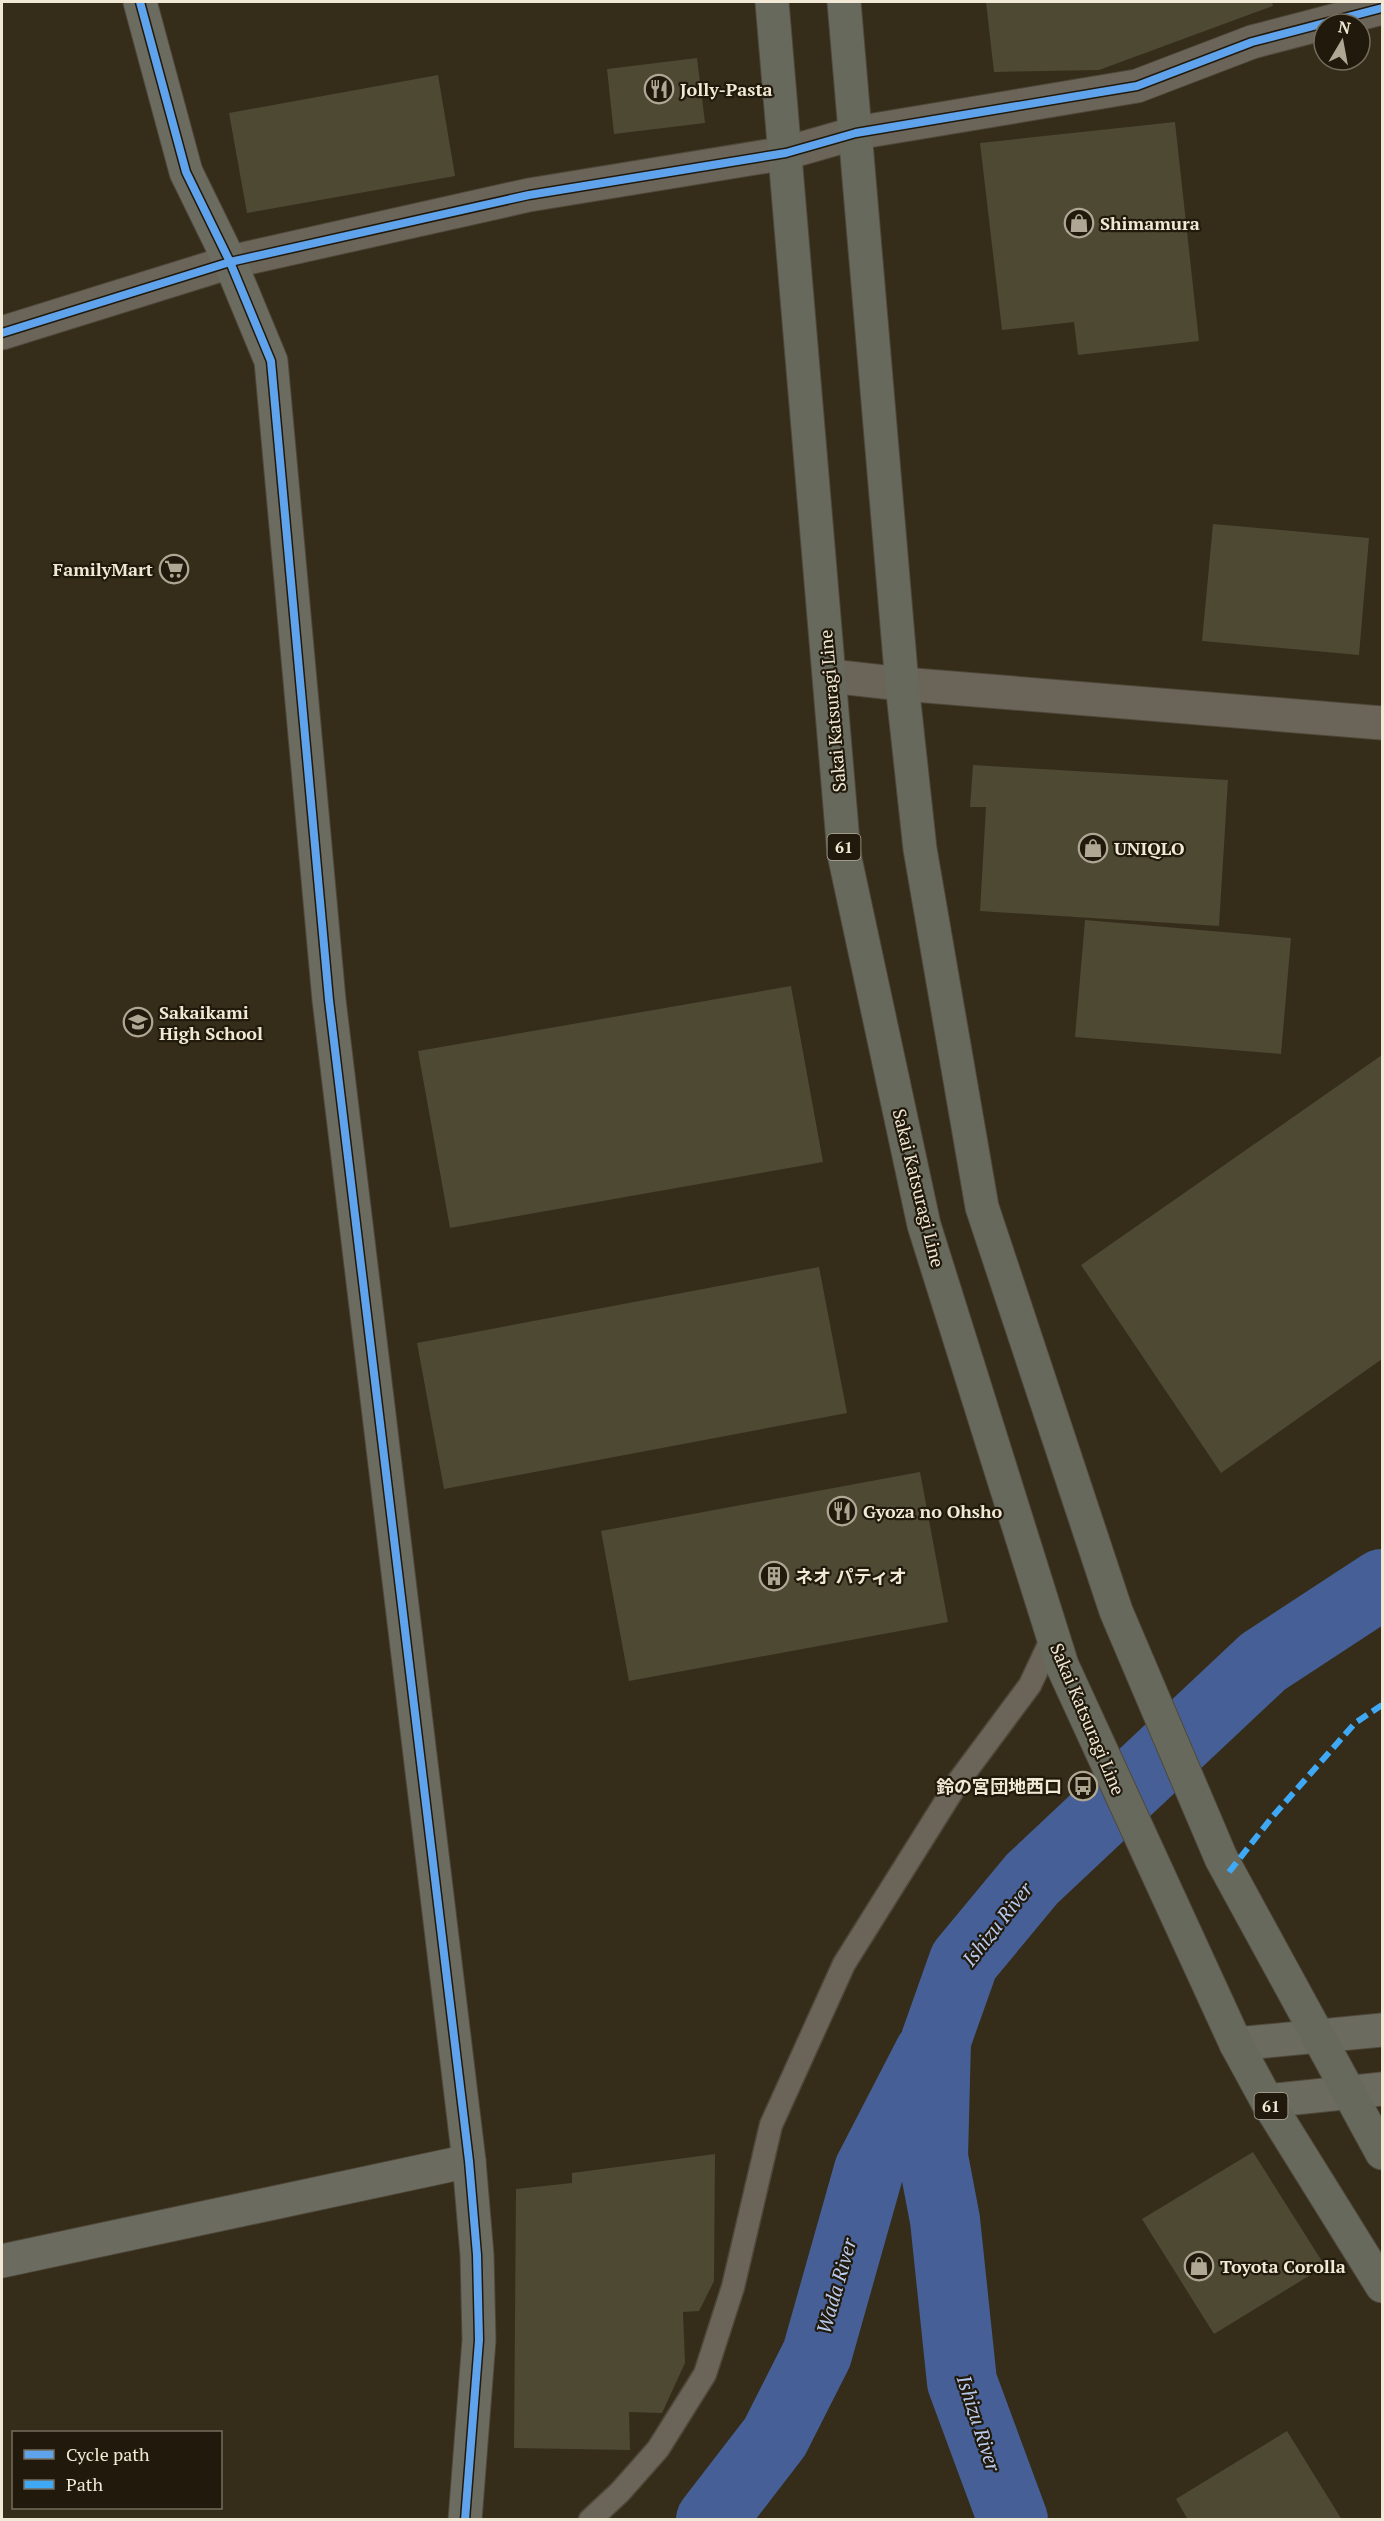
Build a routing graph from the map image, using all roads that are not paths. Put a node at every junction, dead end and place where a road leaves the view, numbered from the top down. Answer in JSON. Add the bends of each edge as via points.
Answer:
{"nodes":[{"id":1,"x":140,"y":2,"type":"edge"},
{"id":2,"x":772,"y":2,"type":"edge"},
{"id":3,"x":844,"y":2,"type":"edge"},
{"id":4,"x":1383,"y":8,"type":"edge"},
{"id":5,"x":856,"y":133,"type":"junction"},
{"id":6,"x":786,"y":153,"type":"junction"},
{"id":7,"x":230,"y":262,"type":"junction"},
{"id":8,"x":2,"y":333,"type":"edge"},
{"id":9,"x":830,"y":676,"type":"junction"},
{"id":10,"x":902,"y":684,"type":"junction"},
{"id":11,"x":1383,"y":723,"type":"edge"},
{"id":12,"x":1058,"y":1651,"type":"junction"},
{"id":13,"x":1383,"y":2030,"type":"edge"},
{"id":14,"x":1318,"y":2036,"type":"junction"},
{"id":15,"x":1236,"y":2044,"type":"junction"},
{"id":16,"x":1383,"y":2089,"type":"edge"},
{"id":17,"x":1350,"y":2092,"type":"junction"},
{"id":18,"x":1267,"y":2101,"type":"junction"},
{"id":19,"x":1383,"y":2153,"type":"edge"},
{"id":20,"x":469,"y":2162,"type":"junction"},
{"id":21,"x":2,"y":2261,"type":"edge"},
{"id":22,"x":1383,"y":2286,"type":"edge"},
{"id":23,"x":465,"y":2520,"type":"edge"},
{"id":24,"x":590,"y":2520,"type":"edge"}],
"edges":[{"from":1,"to":7,"type":"street","via":[[186,172]]},
{"from":2,"to":6,"type":"main road","name":"Sakai Katsuragi Line","number":"61"},
{"from":3,"to":5,"type":"main road"},
{"from":4,"to":5,"type":"street","via":[[1252,42],[1137,86]]},
{"from":5,"to":6,"type":"street"},
{"from":5,"to":10,"type":"main road"},
{"from":6,"to":7,"type":"street","via":[[529,195]]},
{"from":6,"to":9,"type":"main road","name":"Sakai Katsuragi Line","number":"61"},
{"from":7,"to":8,"type":"street"},
{"from":7,"to":20,"type":"street","via":[[271,361],[329,1000]]},
{"from":9,"to":10,"type":"street"},
{"from":9,"to":12,"type":"main road","name":"Sakai Katsuragi Line","number":"61","via":[[844,854],[924,1225]]},
{"from":10,"to":11,"type":"street"},
{"from":10,"to":14,"type":"main road","via":[[920,849],[982,1207],[1116,1611],[1221,1858]]},
{"from":12,"to":15,"type":"main road","name":"Sakai Katsuragi Line","number":"61"},
{"from":12,"to":24,"type":"lane","via":[[958,1782],[844,1964],[771,2126],[733,2287],[705,2374],[658,2449]]},
{"from":13,"to":14,"type":"street"},
{"from":14,"to":15,"type":"street"},
{"from":14,"to":17,"type":"main road"},
{"from":15,"to":18,"type":"main road","name":"Sakai Katsuragi Line","number":"61"},
{"from":16,"to":17,"type":"street"},
{"from":17,"to":18,"type":"street"},
{"from":17,"to":19,"type":"main road"},
{"from":18,"to":22,"type":"main road","name":"Sakai Katsuragi Line","number":"61"},
{"from":20,"to":21,"type":"street"},
{"from":20,"to":23,"type":"street","via":[[479,2340]]}]}
